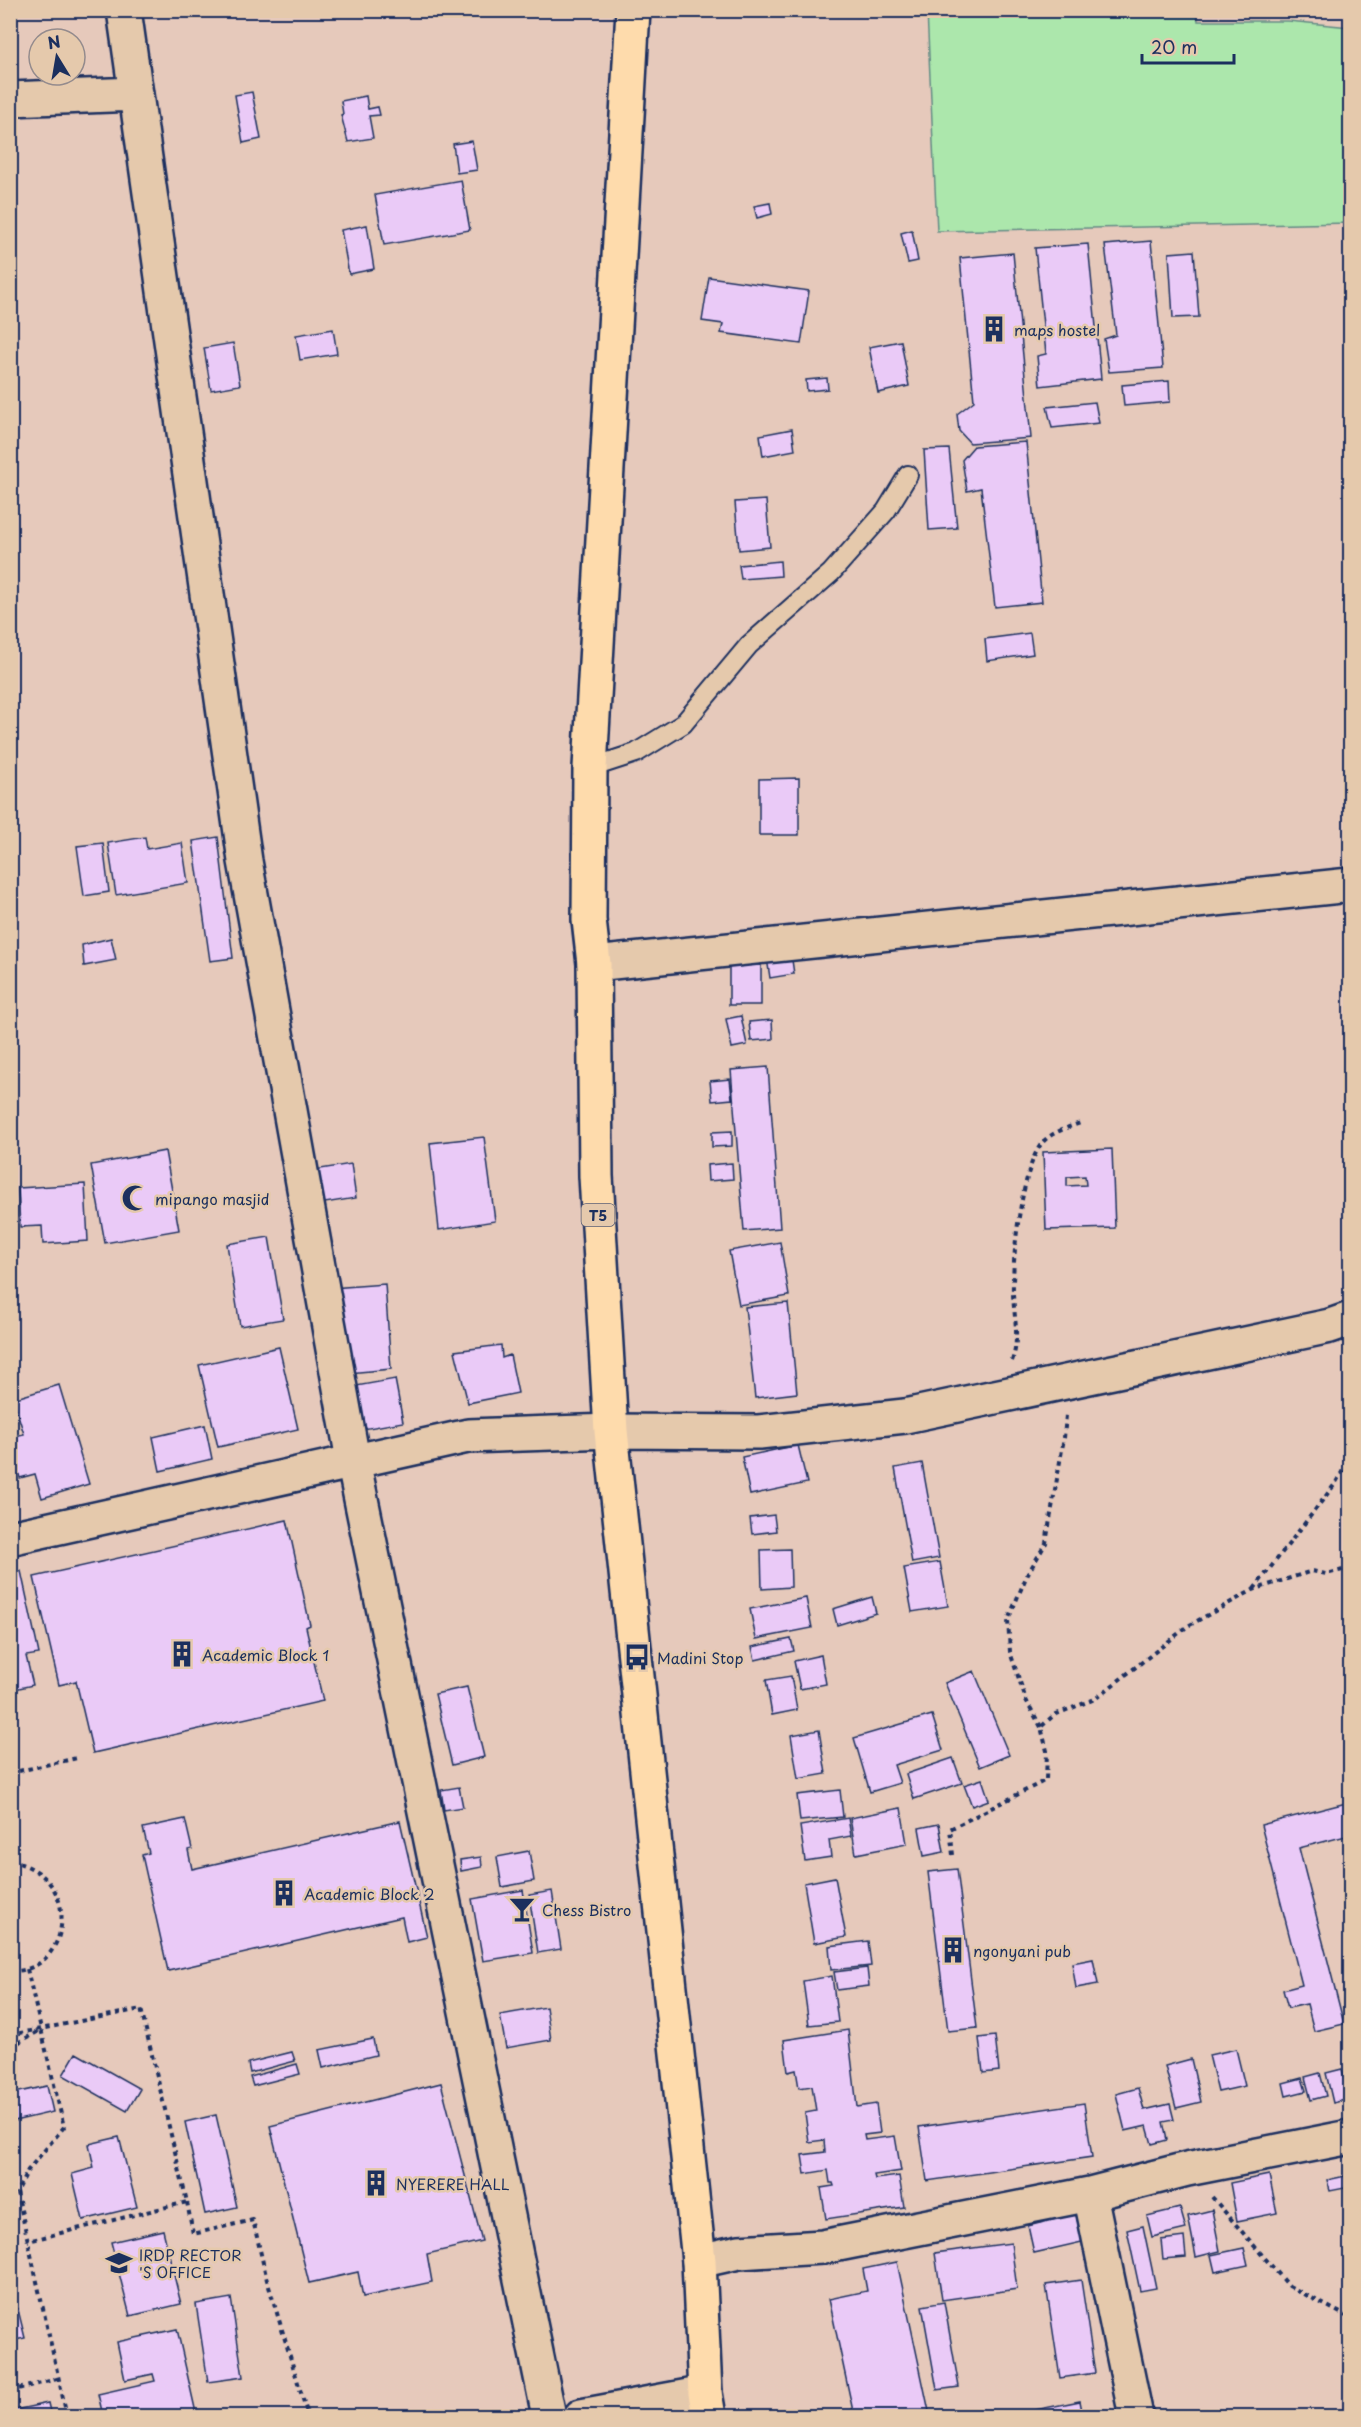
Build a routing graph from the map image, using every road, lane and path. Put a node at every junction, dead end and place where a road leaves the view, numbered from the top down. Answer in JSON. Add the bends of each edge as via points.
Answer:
{"nodes":[{"id":1,"x":124,"y":10,"type":"edge"},
{"id":2,"x":633,"y":10,"type":"edge"},
{"id":3,"x":136,"y":94,"type":"junction"},
{"id":4,"x":10,"y":99,"type":"edge"},
{"id":5,"x":908,"y":475,"type":"dead end"},
{"id":6,"x":590,"y":768,"type":"junction"},
{"id":7,"x":1350,"y":885,"type":"edge"},
{"id":8,"x":594,"y":964,"type":"junction"},
{"id":9,"x":1083,"y":1122,"type":"dead end"},
{"id":10,"x":1350,"y":1319,"type":"edge"},
{"id":11,"x":1066,"y":1381,"type":"junction"},
{"id":12,"x":999,"y":1396,"type":"junction"},
{"id":13,"x":611,"y":1431,"type":"junction"},
{"id":14,"x":1350,"y":1458,"type":"edge"},
{"id":15,"x":353,"y":1460,"type":"junction"},
{"id":16,"x":10,"y":1538,"type":"edge"},
{"id":17,"x":1350,"y":1565,"type":"edge"},
{"id":18,"x":1254,"y":1590,"type":"junction"},
{"id":19,"x":1041,"y":1727,"type":"junction"},
{"id":20,"x":77,"y":1758,"type":"dead end"},
{"id":21,"x":11,"y":1772,"type":"edge"},
{"id":22,"x":953,"y":1855,"type":"dead end"},
{"id":23,"x":10,"y":1861,"type":"edge"},
{"id":24,"x":27,"y":1969,"type":"junction"},
{"id":25,"x":10,"y":1971,"type":"edge"},
{"id":26,"x":41,"y":2029,"type":"junction"},
{"id":27,"x":10,"y":2035,"type":"edge"},
{"id":28,"x":10,"y":2047,"type":"edge"},
{"id":29,"x":1350,"y":2137,"type":"edge"},
{"id":30,"x":1187,"y":2169,"type":"junction"},
{"id":31,"x":17,"y":2192,"type":"junction"},
{"id":32,"x":10,"y":2194,"type":"edge"},
{"id":33,"x":1090,"y":2194,"type":"junction"},
{"id":34,"x":187,"y":2202,"type":"junction"},
{"id":35,"x":28,"y":2241,"type":"junction"},
{"id":36,"x":699,"y":2261,"type":"junction"},
{"id":37,"x":1350,"y":2318,"type":"edge"},
{"id":38,"x":57,"y":2379,"type":"junction"},
{"id":39,"x":10,"y":2391,"type":"edge"},
{"id":40,"x":707,"y":2405,"type":"edge"},
{"id":41,"x":67,"y":2416,"type":"edge"},
{"id":42,"x":308,"y":2416,"type":"edge"},
{"id":43,"x":549,"y":2416,"type":"edge"},
{"id":44,"x":581,"y":2416,"type":"edge"},
{"id":45,"x":1136,"y":2416,"type":"edge"}],
"edges":[{"from":1,"to":3,"type":"street"},
{"from":2,"to":6,"type":"highway","number":"T5"},
{"from":3,"to":4,"type":"street"},
{"from":3,"to":15,"type":"street","via":[[245,861]]},
{"from":5,"to":6,"type":"lane","via":[[886,511],[831,573],[749,645],[683,724],[636,753]]},
{"from":6,"to":8,"type":"highway","number":"T5","via":[[588,920]]},
{"from":7,"to":8,"type":"street"},
{"from":8,"to":13,"type":"highway","number":"T5","via":[[596,1176]]},
{"from":9,"to":12,"type":"path","via":[[1044,1141],[1033,1158],[1023,1190],[1013,1292],[1017,1345]]},
{"from":10,"to":11,"type":"street"},
{"from":11,"to":12,"type":"street"},
{"from":11,"to":19,"type":"path","via":[[1064,1438],[1046,1543],[1008,1620],[1010,1652],[1026,1700]]},
{"from":12,"to":13,"type":"street","via":[[905,1416],[759,1432]]},
{"from":13,"to":15,"type":"street","via":[[468,1436]]},
{"from":13,"to":36,"type":"highway","number":"T5"},
{"from":14,"to":18,"type":"path","via":[[1335,1484]]},
{"from":15,"to":16,"type":"street"},
{"from":15,"to":43,"type":"street"},
{"from":17,"to":18,"type":"path","via":[[1326,1574],[1312,1571]]},
{"from":18,"to":19,"type":"path","via":[[1188,1626],[1095,1699],[1054,1715]]},
{"from":19,"to":22,"type":"path","via":[[1047,1751],[1046,1780],[950,1829]]},
{"from":20,"to":21,"type":"path"},
{"from":23,"to":24,"type":"path","via":[[41,1872],[53,1884],[63,1916],[53,1948]]},
{"from":24,"to":25,"type":"path"},
{"from":24,"to":26,"type":"path"},
{"from":26,"to":27,"type":"path"},
{"from":26,"to":28,"type":"path"},
{"from":26,"to":31,"type":"path","via":[[64,2127],[28,2170]]},
{"from":26,"to":34,"type":"path","via":[[141,2009]]},
{"from":29,"to":30,"type":"street"},
{"from":30,"to":33,"type":"street"},
{"from":30,"to":37,"type":"path","via":[[1289,2286]]},
{"from":31,"to":32,"type":"path"},
{"from":31,"to":35,"type":"path"},
{"from":33,"to":36,"type":"street","via":[[823,2247],[739,2252]]},
{"from":33,"to":45,"type":"street"},
{"from":34,"to":35,"type":"path"},
{"from":34,"to":42,"type":"path","via":[[193,2234],[253,2220]]},
{"from":35,"to":38,"type":"path"},
{"from":36,"to":40,"type":"highway","number":"T5"},
{"from":38,"to":39,"type":"path"},
{"from":38,"to":41,"type":"path"},
{"from":40,"to":44,"type":"street"}]}
